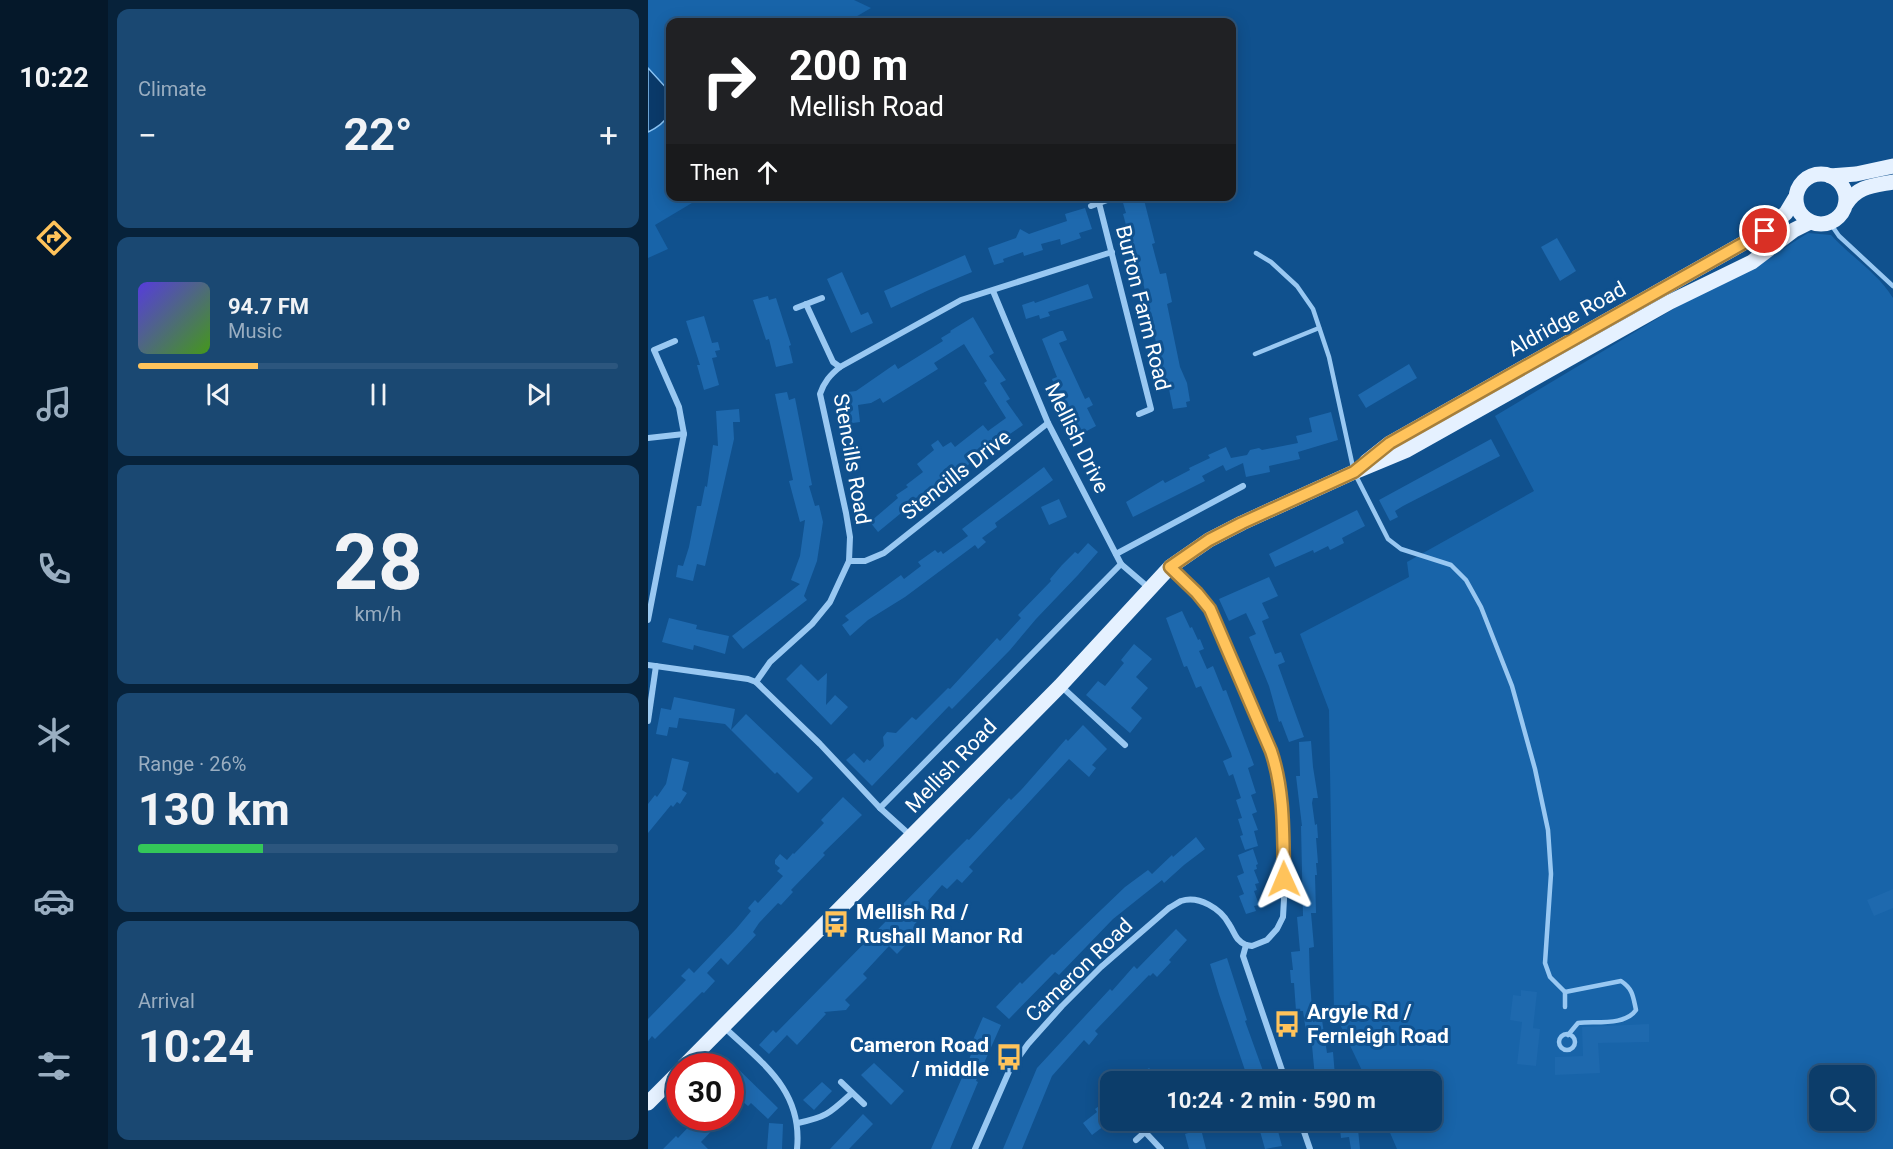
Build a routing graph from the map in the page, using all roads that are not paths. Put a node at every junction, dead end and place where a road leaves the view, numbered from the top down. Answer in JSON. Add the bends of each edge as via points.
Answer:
{"nodes":[{"id":1,"x":1893,"y":166,"type":"edge"},
{"id":2,"x":1830,"y":176,"type":"junction"},
{"id":3,"x":1893,"y":182,"type":"edge"},
{"id":4,"x":1795,"y":198,"type":"junction"},
{"id":5,"x":1105,"y":201,"type":"edge"},
{"id":6,"x":1100,"y":203,"type":"junction"},
{"id":7,"x":1845,"y":204,"type":"junction"},
{"id":8,"x":1091,"y":206,"type":"dead end"},
{"id":9,"x":1810,"y":222,"type":"junction"},
{"id":10,"x":1830,"y":223,"type":"junction"},
{"id":11,"x":1112,"y":252,"type":"junction"},
{"id":12,"x":1256,"y":253,"type":"dead end"},
{"id":13,"x":1893,"y":286,"type":"edge"},
{"id":14,"x":993,"y":291,"type":"junction"},
{"id":15,"x":822,"y":298,"type":"dead end"},
{"id":16,"x":806,"y":304,"type":"junction"},
{"id":17,"x":796,"y":308,"type":"dead end"},
{"id":18,"x":1319,"y":328,"type":"junction"},
{"id":19,"x":675,"y":341,"type":"dead end"},
{"id":20,"x":1255,"y":354,"type":"dead end"},
{"id":21,"x":840,"y":367,"type":"junction"},
{"id":22,"x":1139,"y":414,"type":"dead end"},
{"id":23,"x":1048,"y":423,"type":"junction"},
{"id":24,"x":684,"y":434,"type":"junction"},
{"id":25,"x":648,"y":438,"type":"edge"},
{"id":26,"x":1354,"y":472,"type":"junction"},
{"id":27,"x":1243,"y":486,"type":"dead end"},
{"id":28,"x":1262,"y":514,"type":"joint"},
{"id":29,"x":1116,"y":554,"type":"junction"},
{"id":30,"x":849,"y":561,"type":"junction"},
{"id":31,"x":1121,"y":564,"type":"junction"},
{"id":32,"x":1170,"y":567,"type":"junction"},
{"id":33,"x":1149,"y":588,"type":"junction"},
{"id":34,"x":648,"y":620,"type":"edge"},
{"id":35,"x":648,"y":665,"type":"edge"},
{"id":36,"x":656,"y":666,"type":"junction"},
{"id":37,"x":756,"y":682,"type":"junction"},
{"id":38,"x":1060,"y":686,"type":"junction"},
{"id":39,"x":648,"y":721,"type":"edge"},
{"id":40,"x":1125,"y":745,"type":"dead end"},
{"id":41,"x":880,"y":808,"type":"junction"},
{"id":42,"x":911,"y":837,"type":"junction"},
{"id":43,"x":1246,"y":945,"type":"junction"},
{"id":44,"x":1566,"y":992,"type":"junction"},
{"id":45,"x":1565,"y":1006,"type":"dead end"},
{"id":46,"x":724,"y":1026,"type":"junction"},
{"id":47,"x":1568,"y":1035,"type":"dead end"},
{"id":48,"x":697,"y":1053,"type":"edge"},
{"id":49,"x":1282,"y":1071,"type":"edge"},
{"id":50,"x":841,"y":1082,"type":"dead end"},
{"id":51,"x":666,"y":1085,"type":"edge"},
{"id":52,"x":852,"y":1093,"type":"junction"},
{"id":53,"x":648,"y":1103,"type":"edge"},
{"id":54,"x":864,"y":1104,"type":"dead end"},
{"id":55,"x":798,"y":1123,"type":"junction"},
{"id":56,"x":1304,"y":1131,"type":"edge"},
{"id":57,"x":1146,"y":1133,"type":"joint"},
{"id":58,"x":1136,"y":1140,"type":"dead end"},
{"id":59,"x":797,"y":1149,"type":"edge"},
{"id":60,"x":975,"y":1149,"type":"edge"},
{"id":61,"x":1161,"y":1149,"type":"edge"},
{"id":62,"x":1310,"y":1149,"type":"edge"}],
"edges":[{"from":1,"to":2,"type":"main road"},
{"from":2,"to":4,"type":"main road","via":[[1809,177],[1800,184]]},
{"from":2,"to":7,"type":"main road","via":[[1843,187]]},
{"from":3,"to":7,"type":"main road","via":[[1859,189]]},
{"from":4,"to":9,"type":"main road","via":[[1798,210]]},
{"from":4,"to":26,"type":"main road","name":"Aldridge Road","via":[[1786,213],[1765,231],[1390,443]]},
{"from":5,"to":6,"type":"street","name":"Burton Farm Road"},
{"from":6,"to":8,"type":"street","name":"Burton Farm Road"},
{"from":6,"to":11,"type":"street","name":"Burton Farm Road"},
{"from":7,"to":10,"type":"main road","via":[[1840,216]]},
{"from":9,"to":10,"type":"main road"},
{"from":9,"to":26,"type":"main road","name":"Aldridge Road","via":[[1752,262],[1670,302],[1407,450]]},
{"from":10,"to":13,"type":"lane"},
{"from":11,"to":14,"type":"street","name":"Stencills Road"},
{"from":11,"to":22,"type":"street","name":"Burton Farm Road","via":[[1151,410]]},
{"from":12,"to":18,"type":"lane","via":[[1297,286],[1313,309]]},
{"from":14,"to":21,"type":"street","name":"Stencills Road","via":[[961,300]]},
{"from":14,"to":23,"type":"street","name":"Mellish Drive"},
{"from":15,"to":16,"type":"street"},
{"from":16,"to":17,"type":"street"},
{"from":16,"to":21,"type":"street","via":[[833,362]]},
{"from":18,"to":20,"type":"lane"},
{"from":18,"to":26,"type":"lane"},
{"from":19,"to":24,"type":"street","via":[[654,350],[679,406]]},
{"from":21,"to":30,"type":"street","name":"Stencills Road","via":[[831,374],[820,394],[846,513]]},
{"from":23,"to":29,"type":"street","name":"Mellish Drive"},
{"from":23,"to":30,"type":"street","name":"Stencills Drive","via":[[884,553],[865,561]]},
{"from":24,"to":25,"type":"street"},
{"from":24,"to":34,"type":"street"},
{"from":26,"to":28,"type":"main road","name":"Aldridge Road"},
{"from":26,"to":44,"type":"lane","via":[[1388,539],[1401,549],[1451,565],[1466,580],[1481,607],[1512,686],[1535,769],[1548,830],[1551,874],[1545,963],[1550,977]]},
{"from":27,"to":29,"type":"street"},
{"from":28,"to":32,"type":"main road","name":"Mellish Road","via":[[1209,540]]},
{"from":29,"to":31,"type":"street","name":"Mellish Drive"},
{"from":30,"to":37,"type":"street","name":"Stencills Road","via":[[830,602],[770,662]]},
{"from":31,"to":33,"type":"street","name":"Mellish Drive"},
{"from":31,"to":41,"type":"street","name":"Mellish Road"},
{"from":32,"to":33,"type":"main road","name":"Mellish Road"},
{"from":32,"to":43,"type":"street","via":[[1210,609],[1277,769],[1282,796],[1282,917],[1267,940]]},
{"from":33,"to":38,"type":"main road","name":"Mellish Road"},
{"from":35,"to":36,"type":"street"},
{"from":36,"to":37,"type":"street"},
{"from":36,"to":39,"type":"street"},
{"from":37,"to":41,"type":"street"},
{"from":38,"to":40,"type":"street"},
{"from":38,"to":42,"type":"main road","name":"Mellish Road"},
{"from":41,"to":42,"type":"street"},
{"from":42,"to":46,"type":"main road","name":"Mellish Road"},
{"from":43,"to":49,"type":"street","via":[[1243,956]]},
{"from":43,"to":60,"type":"street","name":"Cameron Road","via":[[1236,938],[1215,907],[1189,900],[1169,908],[1101,967],[1028,1044],[1010,1068]]},
{"from":44,"to":45,"type":"lane"},
{"from":44,"to":47,"type":"lane","via":[[1621,981],[1630,987],[1636,1010],[1624,1020],[1578,1023]]},
{"from":46,"to":48,"type":"main road","name":"Mellish Road"},
{"from":46,"to":55,"type":"street","via":[[779,1079]]},
{"from":50,"to":52,"type":"street"},
{"from":51,"to":53,"type":"main road"},
{"from":52,"to":54,"type":"street"},
{"from":52,"to":55,"type":"street","via":[[821,1118]]},
{"from":55,"to":59,"type":"street"},
{"from":56,"to":62,"type":"street"},
{"from":57,"to":58,"type":"street"},
{"from":57,"to":61,"type":"street"}]}
